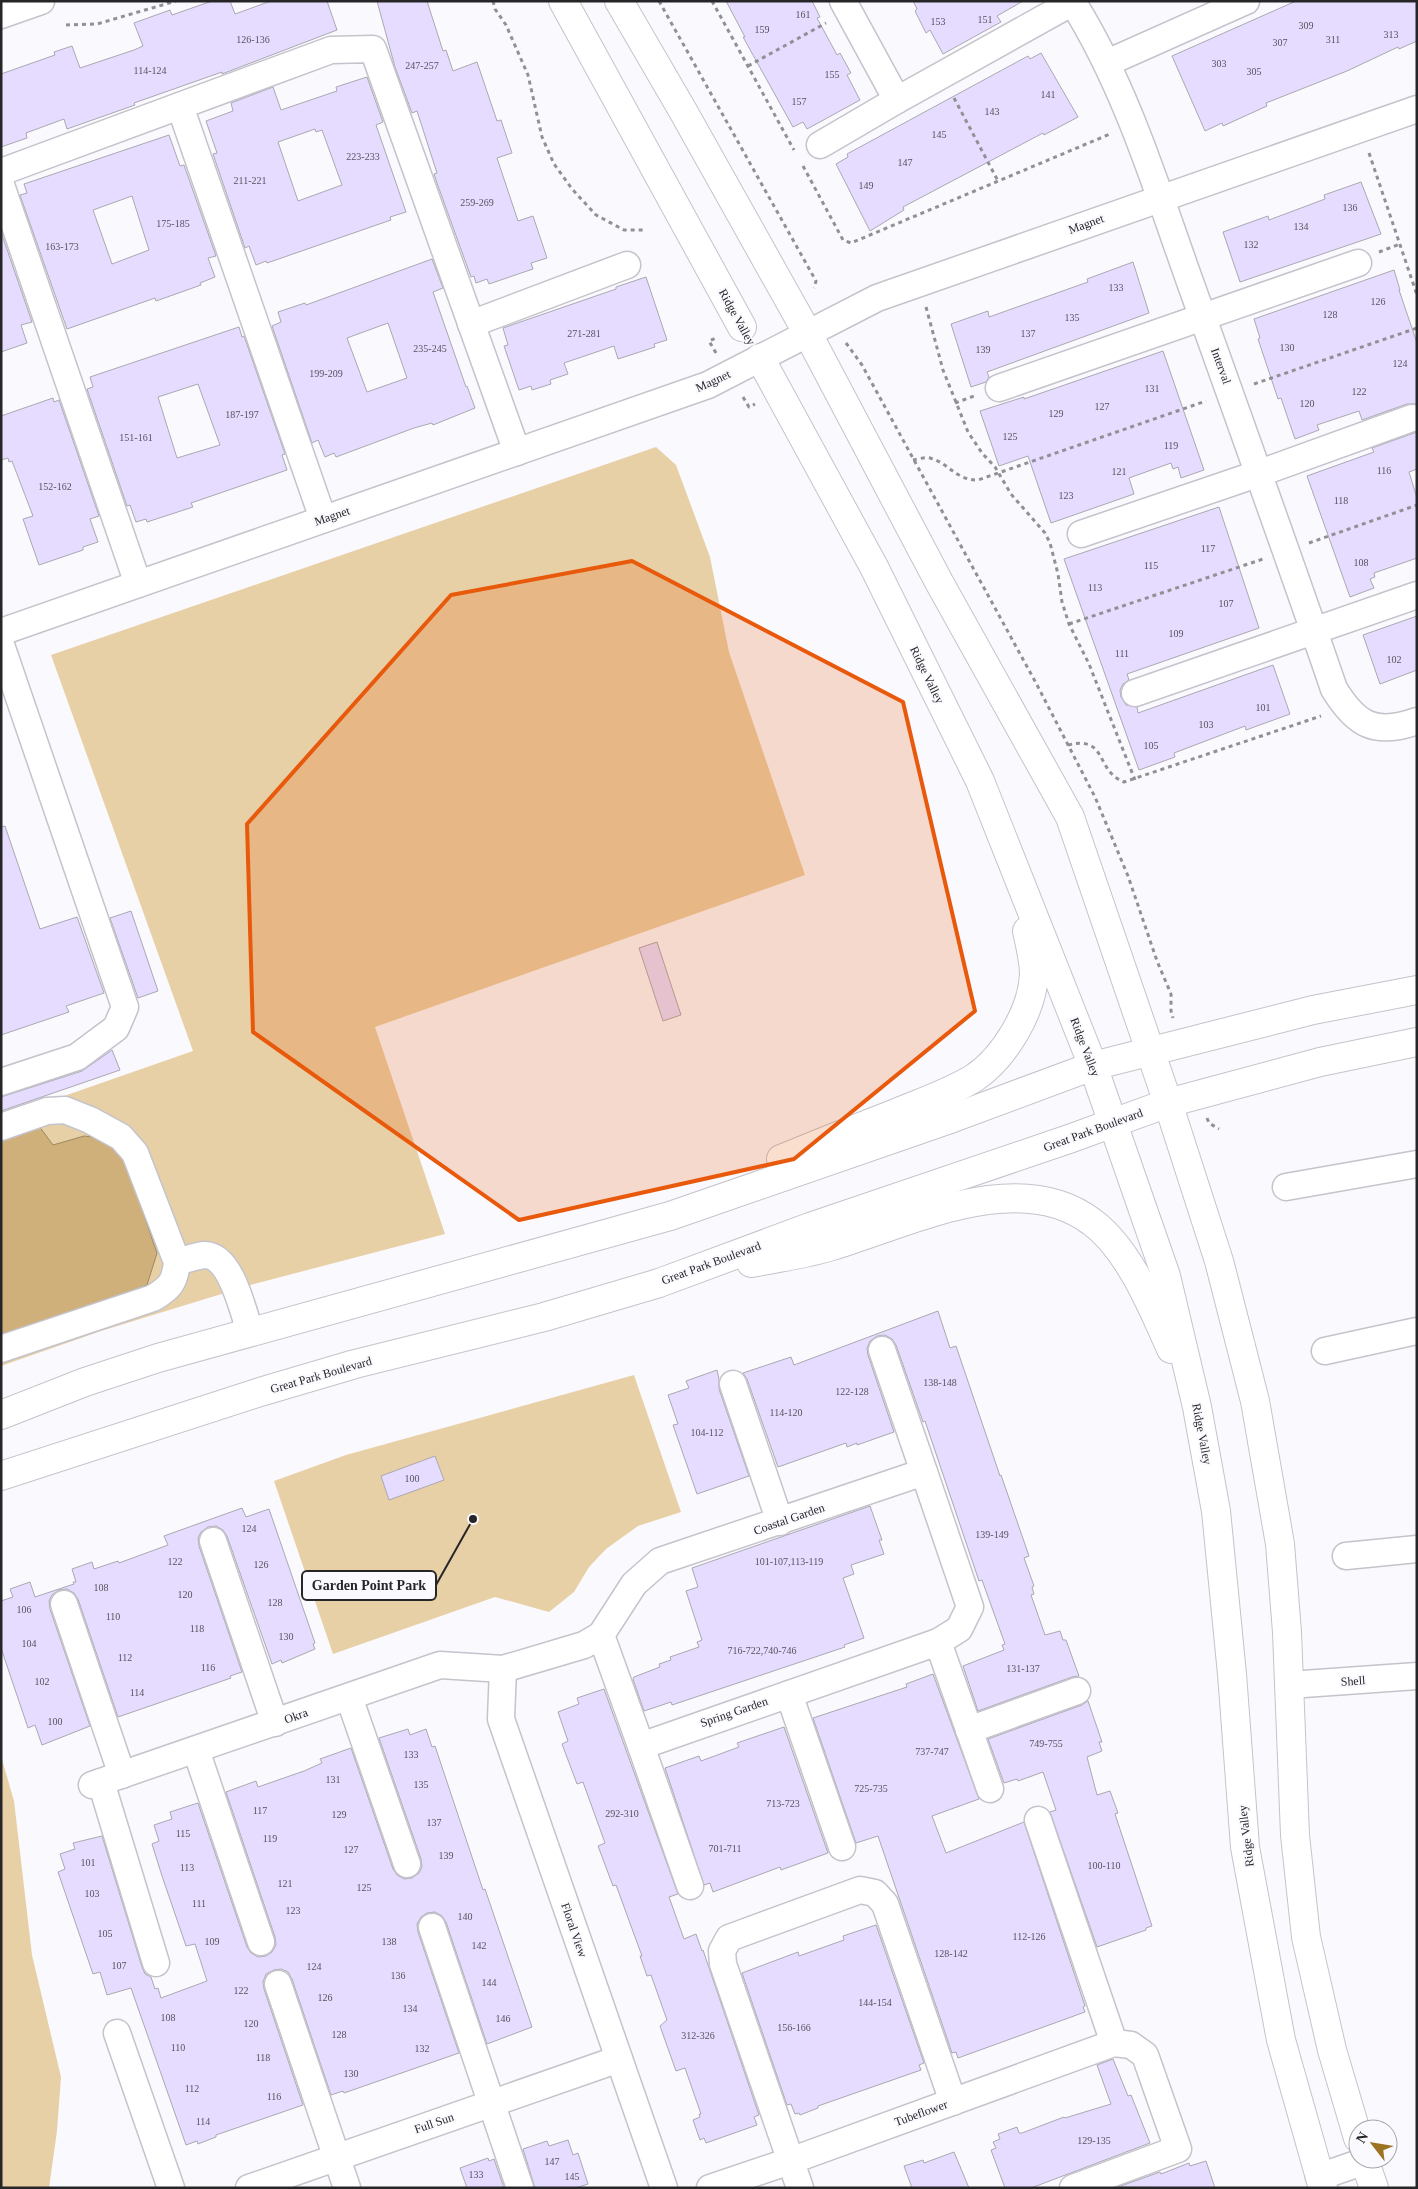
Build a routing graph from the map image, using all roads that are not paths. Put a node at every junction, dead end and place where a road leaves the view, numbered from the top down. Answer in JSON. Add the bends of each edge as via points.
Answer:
{"nodes":[{"id":1,"x":41,"y":1,"type":"edge"},
{"id":2,"x":563,"y":1,"type":"edge"},
{"id":3,"x":619,"y":1,"type":"edge"},
{"id":4,"x":1246,"y":1,"type":"edge"},
{"id":5,"x":1072,"y":2,"type":"edge"},
{"id":6,"x":845,"y":6,"type":"edge"},
{"id":7,"x":1,"y":15,"type":"edge"},
{"id":8,"x":1107,"y":63,"type":"junction"},
{"id":9,"x":897,"y":100,"type":"junction"},
{"id":10,"x":180,"y":106,"type":"junction"},
{"id":11,"x":1417,"y":109,"type":"edge"},
{"id":12,"x":820,"y":145,"type":"dead end"},
{"id":13,"x":1,"y":172,"type":"edge"},
{"id":14,"x":1,"y":185,"type":"edge"},
{"id":15,"x":1160,"y":198,"type":"junction"},
{"id":16,"x":1358,"y":263,"type":"dead end"},
{"id":17,"x":627,"y":265,"type":"dead end"},
{"id":18,"x":1202,"y":316,"type":"junction"},
{"id":19,"x":472,"y":324,"type":"junction"},
{"id":20,"x":742,"y":327,"type":"joint"},
{"id":21,"x":808,"y":334,"type":"junction"},
{"id":22,"x":760,"y":358,"type":"junction"},
{"id":23,"x":999,"y":388,"type":"dead end"},
{"id":24,"x":1412,"y":418,"type":"dead end"},
{"id":25,"x":517,"y":452,"type":"junction"},
{"id":26,"x":1260,"y":473,"type":"junction"},
{"id":27,"x":323,"y":519,"type":"junction"},
{"id":28,"x":1081,"y":534,"type":"dead end"},
{"id":29,"x":138,"y":584,"type":"junction"},
{"id":30,"x":1417,"y":595,"type":"edge"},
{"id":31,"x":1314,"y":630,"type":"junction"},
{"id":32,"x":1,"y":632,"type":"edge"},
{"id":33,"x":1,"y":645,"type":"edge"},
{"id":34,"x":1135,"y":692,"type":"dead end"},
{"id":35,"x":1417,"y":721,"type":"edge"},
{"id":36,"x":1006,"y":844,"type":"junction"},
{"id":37,"x":1417,"y":990,"type":"edge"},
{"id":38,"x":1417,"y":1042,"type":"edge"},
{"id":39,"x":1151,"y":1052,"type":"junction"},
{"id":40,"x":1093,"y":1066,"type":"junction"},
{"id":41,"x":1,"y":1082,"type":"edge"},
{"id":42,"x":1168,"y":1103,"type":"junction"},
{"id":43,"x":1113,"y":1123,"type":"junction"},
{"id":44,"x":1,"y":1127,"type":"edge"},
{"id":45,"x":1417,"y":1164,"type":"edge"},
{"id":46,"x":1286,"y":1187,"type":"dead end"},
{"id":47,"x":561,"y":1246,"type":"junction"},
{"id":48,"x":177,"y":1262,"type":"junction"},
{"id":49,"x":659,"y":1283,"type":"junction"},
{"id":50,"x":1417,"y":1331,"type":"edge"},
{"id":51,"x":250,"y":1332,"type":"junction"},
{"id":52,"x":1,"y":1349,"type":"edge"},
{"id":53,"x":882,"y":1350,"type":"dead end"},
{"id":54,"x":1325,"y":1351,"type":"dead end"},
{"id":55,"x":733,"y":1384,"type":"dead end"},
{"id":56,"x":1197,"y":1407,"type":"junction"},
{"id":57,"x":1,"y":1415,"type":"edge"},
{"id":58,"x":924,"y":1472,"type":"junction"},
{"id":59,"x":1,"y":1476,"type":"edge"},
{"id":60,"x":780,"y":1522,"type":"junction"},
{"id":61,"x":213,"y":1541,"type":"dead end"},
{"id":62,"x":1417,"y":1549,"type":"edge"},
{"id":63,"x":1346,"y":1556,"type":"dead end"},
{"id":64,"x":64,"y":1604,"type":"dead end"},
{"id":65,"x":601,"y":1635,"type":"junction"},
{"id":66,"x":938,"y":1642,"type":"junction"},
{"id":67,"x":504,"y":1669,"type":"junction"},
{"id":68,"x":1417,"y":1676,"type":"edge"},
{"id":69,"x":1289,"y":1685,"type":"junction"},
{"id":70,"x":1077,"y":1691,"type":"dead end"},
{"id":71,"x":788,"y":1694,"type":"junction"},
{"id":72,"x":349,"y":1697,"type":"junction"},
{"id":73,"x":275,"y":1723,"type":"junction"},
{"id":74,"x":969,"y":1730,"type":"junction"},
{"id":75,"x":641,"y":1746,"type":"junction"},
{"id":76,"x":196,"y":1750,"type":"junction"},
{"id":77,"x":105,"y":1780,"type":"junction"},
{"id":78,"x":990,"y":1789,"type":"dead end"},
{"id":79,"x":1038,"y":1820,"type":"dead end"},
{"id":80,"x":842,"y":1847,"type":"dead end"},
{"id":81,"x":407,"y":1864,"type":"dead end"},
{"id":82,"x":690,"y":1886,"type":"dead end"},
{"id":83,"x":432,"y":1927,"type":"dead end"},
{"id":84,"x":261,"y":1942,"type":"dead end"},
{"id":85,"x":156,"y":1963,"type":"dead end"},
{"id":86,"x":278,"y":1984,"type":"dead end"},
{"id":87,"x":117,"y":2033,"type":"dead end"},
{"id":88,"x":1123,"y":2044,"type":"junction"},
{"id":89,"x":619,"y":2059,"type":"junction"},
{"id":90,"x":953,"y":2102,"type":"junction"},
{"id":91,"x":492,"y":2103,"type":"junction"},
{"id":92,"x":1352,"y":2119,"type":"edge"},
{"id":93,"x":336,"y":2157,"type":"junction"},
{"id":94,"x":790,"y":2161,"type":"junction"},
{"id":95,"x":1348,"y":2163,"type":"edge"},
{"id":96,"x":1367,"y":2169,"type":"edge"},
{"id":97,"x":1321,"y":2182,"type":"edge"},
{"id":98,"x":171,"y":2188,"type":"edge"},
{"id":99,"x":249,"y":2188,"type":"edge"},
{"id":100,"x":347,"y":2188,"type":"edge"},
{"id":101,"x":520,"y":2188,"type":"edge"},
{"id":102,"x":664,"y":2188,"type":"edge"},
{"id":103,"x":710,"y":2188,"type":"edge"},
{"id":104,"x":800,"y":2188,"type":"edge"},
{"id":105,"x":1073,"y":2188,"type":"edge"},
{"id":106,"x":1374,"y":2188,"type":"edge"}],
"edges":[{"from":1,"to":7,"type":"street"},
{"from":2,"to":20,"type":"main road","name":"Ridge Valley"},
{"from":3,"to":21,"type":"main road"},
{"from":4,"to":8,"type":"street"},
{"from":5,"to":8,"type":"street","name":"Interval"},
{"from":5,"to":9,"type":"street"},
{"from":6,"to":9,"type":"street"},
{"from":8,"to":15,"type":"street","name":"Interval","via":[[1134,124]]},
{"from":9,"to":12,"type":"street"},
{"from":10,"to":13,"type":"street"},
{"from":10,"to":19,"type":"street","via":[[331,50],[373,50]]},
{"from":10,"to":27,"type":"street"},
{"from":11,"to":15,"type":"street","name":"Magnet"},
{"from":14,"to":29,"type":"street"},
{"from":15,"to":18,"type":"street","name":"Interval"},
{"from":15,"to":21,"type":"street","name":"Magnet","via":[[877,298]]},
{"from":16,"to":18,"type":"street"},
{"from":17,"to":19,"type":"street"},
{"from":18,"to":23,"type":"street"},
{"from":18,"to":26,"type":"street","name":"Interval"},
{"from":19,"to":25,"type":"street"},
{"from":20,"to":22,"type":"street","name":"Ridge Valley"},
{"from":21,"to":22,"type":"street","name":"Magnet"},
{"from":21,"to":39,"type":"main road","via":[[939,582],[1070,816]]},
{"from":22,"to":25,"type":"street","name":"Magnet","via":[[708,385]]},
{"from":22,"to":36,"type":"main road","name":"Ridge Valley","via":[[874,567],[980,781]]},
{"from":24,"to":26,"type":"street"},
{"from":25,"to":27,"type":"street","name":"Magnet"},
{"from":26,"to":28,"type":"street"},
{"from":26,"to":31,"type":"street","name":"Interval"},
{"from":27,"to":29,"type":"street","name":"Magnet"},
{"from":29,"to":32,"type":"street","name":"Magnet"},
{"from":30,"to":31,"type":"street"},
{"from":31,"to":34,"type":"street"},
{"from":31,"to":35,"type":"street","name":"Interval","via":[[1334,689],[1351,714],[1370,726],[1399,727]]},
{"from":33,"to":41,"type":"street","via":[[125,1007],[116,1028],[77,1057]]},
{"from":36,"to":40,"type":"main road","name":"Ridge Valley"},
{"from":36,"to":47,"type":"main road","via":[[1032,954],[1034,976],[1018,1027],[987,1068],[946,1092]]},
{"from":37,"to":39,"type":"main road","via":[[1313,1010]]},
{"from":38,"to":42,"type":"main road","name":"Great Park Boulevard","via":[[1320,1062]]},
{"from":39,"to":40,"type":"main road"},
{"from":39,"to":42,"type":"main road"},
{"from":40,"to":43,"type":"main road","name":"Ridge Valley"},
{"from":40,"to":47,"type":"main road","via":[[670,1216]]},
{"from":42,"to":43,"type":"main road","name":"Great Park Boulevard"},
{"from":42,"to":69,"type":"main road","via":[[1219,1261],[1255,1401],[1280,1544]]},
{"from":43,"to":49,"type":"main road","name":"Great Park Boulevard","via":[[810,1227]]},
{"from":43,"to":56,"type":"main road","name":"Ridge Valley","via":[[1166,1276]]},
{"from":44,"to":48,"type":"street","via":[[47,1111],[65,1110],[121,1137],[134,1154]]},
{"from":45,"to":46,"type":"street"},
{"from":47,"to":51,"type":"main road"},
{"from":48,"to":51,"type":"street","via":[[205,1255],[219,1259],[227,1269]]},
{"from":48,"to":52,"type":"street","via":[[176,1274],[168,1289],[154,1298]]},
{"from":49,"to":56,"type":"main road","via":[[830,1247],[951,1208],[992,1199],[1039,1199],[1058,1203],[1094,1222],[1109,1237],[1143,1288]]},
{"from":49,"to":59,"type":"main road","name":"Great Park Boulevard","via":[[260,1392]]},
{"from":50,"to":54,"type":"street"},
{"from":51,"to":57,"type":"main road","via":[[85,1382]]},
{"from":53,"to":58,"type":"street"},
{"from":55,"to":60,"type":"street"},
{"from":56,"to":97,"type":"main road","name":"Ridge Valley","via":[[1216,1511],[1245,1847],[1281,2040]]},
{"from":58,"to":60,"type":"street","name":"Coastal Garden"},
{"from":58,"to":66,"type":"street","via":[[970,1607],[959,1629]]},
{"from":60,"to":65,"type":"street","name":"Coastal Garden","via":[[660,1561],[634,1584]]},
{"from":61,"to":73,"type":"street"},
{"from":62,"to":63,"type":"street"},
{"from":64,"to":77,"type":"street"},
{"from":65,"to":67,"type":"street","name":"Coastal Garden","via":[[584,1645]]},
{"from":65,"to":75,"type":"street"},
{"from":66,"to":71,"type":"street","name":"Spring Garden"},
{"from":66,"to":74,"type":"street"},
{"from":67,"to":72,"type":"street","name":"Okra","via":[[440,1665]]},
{"from":67,"to":89,"type":"street","name":"Floral View","via":[[501,1720]]},
{"from":68,"to":69,"type":"street","name":"Shell"},
{"from":69,"to":92,"type":"main road","via":[[1296,1835],[1306,1937],[1332,2050]]},
{"from":70,"to":74,"type":"street"},
{"from":71,"to":75,"type":"street","name":"Spring Garden"},
{"from":71,"to":80,"type":"street"},
{"from":72,"to":73,"type":"street","name":"Okra"},
{"from":72,"to":81,"type":"street"},
{"from":73,"to":76,"type":"street","name":"Okra"},
{"from":74,"to":78,"type":"street"},
{"from":75,"to":82,"type":"street"},
{"from":76,"to":77,"type":"street","name":"Okra"},
{"from":76,"to":84,"type":"street"},
{"from":77,"to":85,"type":"street"},
{"from":79,"to":88,"type":"street"},
{"from":83,"to":91,"type":"street"},
{"from":86,"to":93,"type":"street"},
{"from":87,"to":98,"type":"street"},
{"from":88,"to":90,"type":"street","name":"Tubeflower"},
{"from":88,"to":105,"type":"street","via":[[1145,2055],[1178,2149]]},
{"from":89,"to":91,"type":"street","name":"Full Sun"},
{"from":89,"to":102,"type":"street","name":"Floral View"},
{"from":90,"to":94,"type":"street","name":"Tubeflower"},
{"from":90,"to":94,"type":"street","via":[[884,1904],[875,1893],[860,1890],[729,1938],[722,1951],[723,1964]]},
{"from":91,"to":93,"type":"street","name":"Full Sun"},
{"from":91,"to":101,"type":"street"},
{"from":93,"to":99,"type":"street","name":"Full Sun"},
{"from":93,"to":100,"type":"street"},
{"from":94,"to":103,"type":"street","name":"Tubeflower"},
{"from":94,"to":104,"type":"street"},
{"from":95,"to":97,"type":"street"},
{"from":96,"to":106,"type":"main road"}]}
